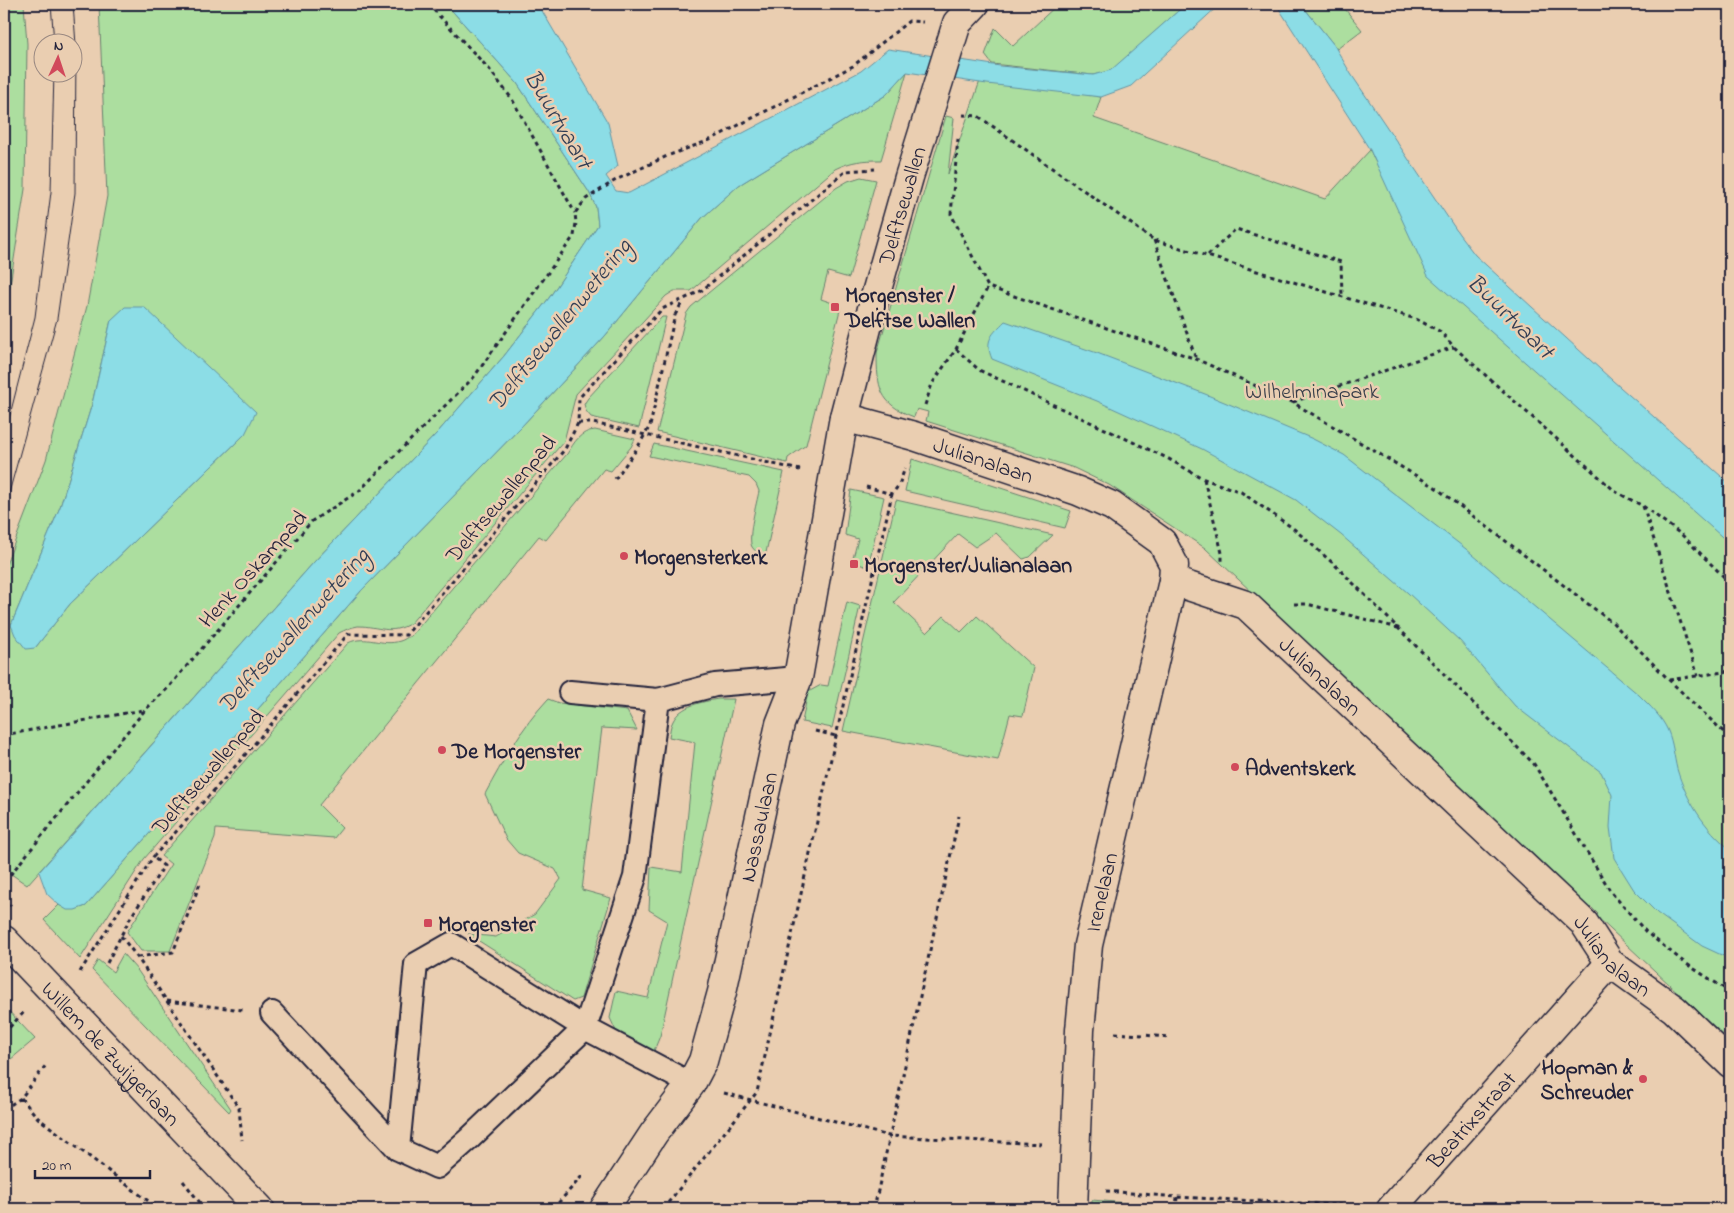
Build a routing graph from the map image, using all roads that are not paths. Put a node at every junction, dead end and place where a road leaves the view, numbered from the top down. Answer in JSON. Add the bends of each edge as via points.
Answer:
{"nodes":[{"id":1,"x":966,"y":13,"type":"edge"},
{"id":2,"x":844,"y":417,"type":"junction"},
{"id":3,"x":1173,"y":581,"type":"junction"},
{"id":4,"x":798,"y":678,"type":"junction"},
{"id":5,"x":570,"y":692,"type":"dead end"},
{"id":6,"x":658,"y":700,"type":"junction"},
{"id":7,"x":4,"y":940,"type":"edge"},
{"id":8,"x":1610,"y":963,"type":"junction"},
{"id":9,"x":272,"y":1013,"type":"road end"},
{"id":10,"x":585,"y":1028,"type":"junction"},
{"id":11,"x":1730,"y":1063,"type":"edge"},
{"id":12,"x":691,"y":1084,"type":"junction"},
{"id":13,"x":398,"y":1149,"type":"junction"},
{"id":14,"x":1073,"y":1199,"type":"edge"},
{"id":15,"x":260,"y":1209,"type":"edge"},
{"id":16,"x":604,"y":1209,"type":"edge"},
{"id":17,"x":1392,"y":1209,"type":"edge"}],
"edges":[{"from":1,"to":2,"type":"street","name":"Delftsewallen","via":[[947,52],[909,177]]},
{"from":2,"to":3,"type":"street","name":"Julianalaan","via":[[914,436],[1112,506],[1162,542],[1174,565]]},
{"from":2,"to":4,"type":"street","name":"Nassaulaan"},
{"from":3,"to":8,"type":"street","name":"Julianalaan","via":[[1246,605],[1584,923]]},
{"from":3,"to":14,"type":"street","name":"Irenelaan","via":[[1088,945],[1080,1030]]},
{"from":4,"to":6,"type":"lane","via":[[715,685]]},
{"from":4,"to":12,"type":"street","name":"Nassaulaan","via":[[780,724],[722,992],[703,1062]]},
{"from":5,"to":6,"type":"lane"},
{"from":6,"to":10,"type":"lane","via":[[634,877]]},
{"from":7,"to":15,"type":"street","name":"Willem de Zwijgerlaan"},
{"from":8,"to":11,"type":"street","name":"Julianalaan","via":[[1674,1009]]},
{"from":8,"to":17,"type":"street","name":"Beatrixstraat"},
{"from":9,"to":13,"type":"lane"},
{"from":10,"to":12,"type":"lane"},
{"from":10,"to":13,"type":"lane","via":[[437,1167]]},
{"from":10,"to":13,"type":"lane","via":[[451,944],[416,964]]},
{"from":12,"to":16,"type":"street","name":"Nassaulaan"}]}
